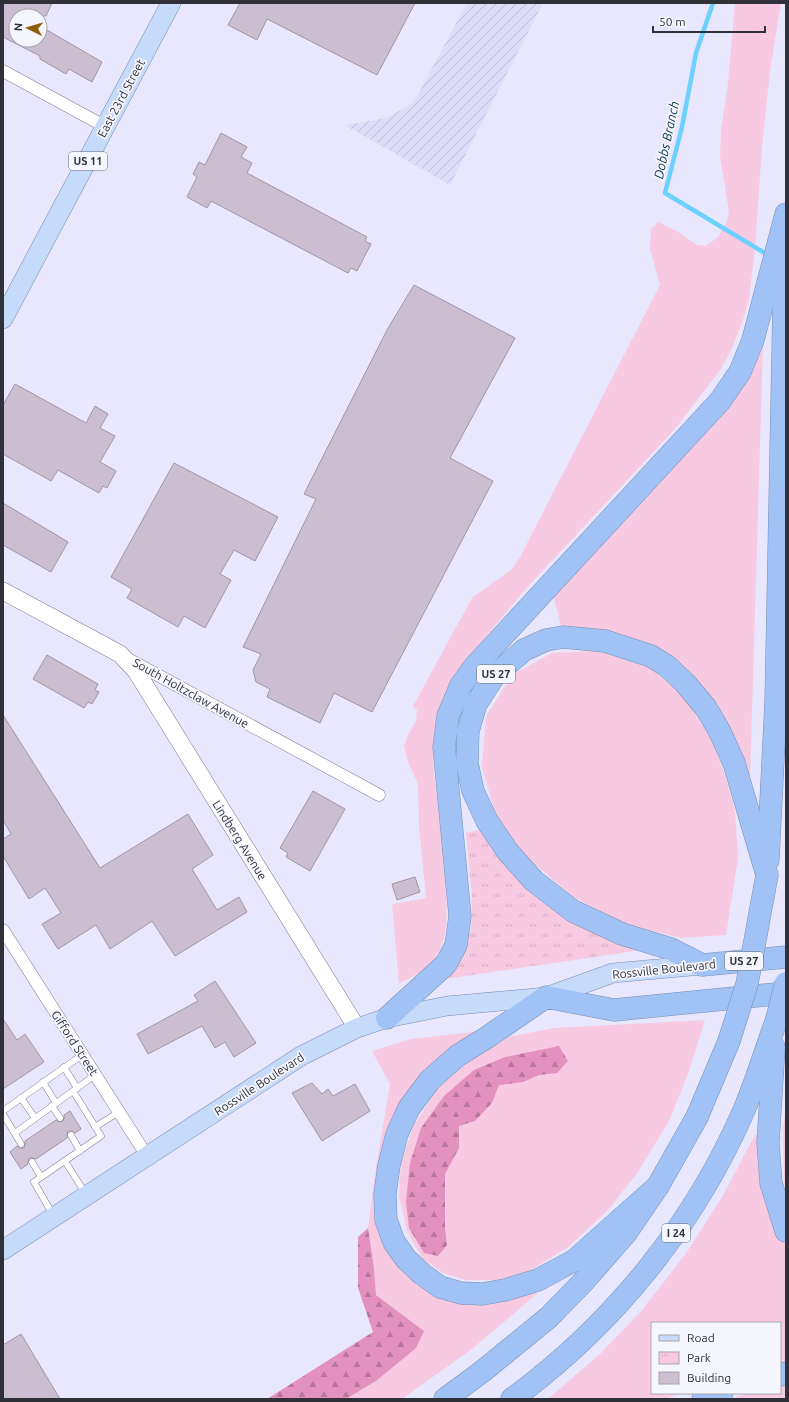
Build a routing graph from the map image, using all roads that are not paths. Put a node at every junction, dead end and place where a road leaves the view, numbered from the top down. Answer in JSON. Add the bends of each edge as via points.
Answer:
{"nodes":[{"id":1,"x":171,"y":3,"type":"edge"},
{"id":2,"x":3,"y":71,"type":"edge"},
{"id":3,"x":106,"y":127,"type":"junction"},
{"id":4,"x":786,"y":213,"type":"edge"},
{"id":5,"x":3,"y":320,"type":"edge"},
{"id":6,"x":3,"y":591,"type":"edge"},
{"id":7,"x":120,"y":654,"type":"junction"},
{"id":8,"x":379,"y":795,"type":"dead end"},
{"id":9,"x":768,"y":876,"type":"junction"},
{"id":10,"x":3,"y":930,"type":"edge"},
{"id":11,"x":786,"y":957,"type":"edge"},
{"id":12,"x":702,"y":965,"type":"junction"},
{"id":13,"x":786,"y":983,"type":"edge"},
{"id":14,"x":786,"y":993,"type":"edge"},
{"id":15,"x":546,"y":997,"type":"junction"},
{"id":16,"x":386,"y":1018,"type":"junction"},
{"id":17,"x":776,"y":1022,"type":"junction"},
{"id":18,"x":357,"y":1028,"type":"junction"},
{"id":19,"x":82,"y":1055,"type":"junction"},
{"id":20,"x":64,"y":1067,"type":"junction"},
{"id":21,"x":95,"y":1075,"type":"junction"},
{"id":22,"x":43,"y":1082,"type":"junction"},
{"id":23,"x":75,"y":1090,"type":"junction"},
{"id":24,"x":21,"y":1098,"type":"junction"},
{"id":25,"x":54,"y":1104,"type":"junction"},
{"id":26,"x":3,"y":1111,"type":"edge"},
{"id":27,"x":119,"y":1112,"type":"junction"},
{"id":28,"x":3,"y":1114,"type":"edge"},
{"id":29,"x":35,"y":1118,"type":"junction"},
{"id":30,"x":60,"y":1118,"type":"dead end"},
{"id":31,"x":95,"y":1127,"type":"junction"},
{"id":32,"x":15,"y":1133,"type":"junction"},
{"id":33,"x":71,"y":1135,"type":"dead end"},
{"id":34,"x":21,"y":1144,"type":"dead end"},
{"id":35,"x":80,"y":1150,"type":"junction"},
{"id":36,"x":147,"y":1156,"type":"junction"},
{"id":37,"x":65,"y":1160,"type":"junction"},
{"id":38,"x":32,"y":1162,"type":"dead end"},
{"id":39,"x":41,"y":1177,"type":"junction"},
{"id":40,"x":658,"y":1186,"type":"junction"},
{"id":41,"x":86,"y":1195,"type":"junction"},
{"id":42,"x":54,"y":1217,"type":"junction"},
{"id":43,"x":786,"y":1231,"type":"edge"},
{"id":44,"x":3,"y":1250,"type":"edge"},
{"id":45,"x":719,"y":1394,"type":"edge"},
{"id":46,"x":445,"y":1399,"type":"edge"},
{"id":47,"x":512,"y":1399,"type":"edge"},
{"id":48,"x":703,"y":1399,"type":"edge"}],
"edges":[{"from":1,"to":3,"type":"main road","name":"East 23rd Street","number":"US 11"},
{"from":2,"to":3,"type":"street"},
{"from":3,"to":5,"type":"main road","name":"East 23rd Street","number":"US 11"},
{"from":4,"to":9,"type":"highway","via":[[776,701]]},
{"from":4,"to":16,"type":"highway","via":[[753,340],[740,372],[720,401],[475,666],[461,686],[448,716],[444,747],[460,916],[456,945],[446,964]]},
{"from":6,"to":7,"type":"main road","name":"South Holtzclaw Avenue"},
{"from":7,"to":8,"type":"street","name":"South Holtzclaw Avenue"},
{"from":7,"to":18,"type":"main road","name":"Lindberg Avenue","via":[[136,671]]},
{"from":9,"to":12,"type":"highway","number":"US 27","via":[[734,763],[720,732],[706,708],[667,666],[651,656],[605,641],[563,637],[546,640],[524,650],[494,676],[476,704],[468,731],[467,763],[474,791],[487,821],[508,852],[534,881],[573,911],[622,934],[672,949]]},
{"from":9,"to":40,"type":"highway","bridge":true,"via":[[747,984],[730,1041],[697,1117]]},
{"from":10,"to":19,"type":"street","name":"Gifford Street"},
{"from":11,"to":12,"type":"highway","name":"Rossville Boulevard","number":"US 27"},
{"from":12,"to":15,"type":"main road","name":"Rossville Boulevard","via":[[613,973]]},
{"from":13,"to":17,"type":"highway","number":"I 24","bridge":true},
{"from":14,"to":15,"type":"highway","name":"Rossville Boulevard","via":[[614,1010]]},
{"from":15,"to":16,"type":"main road","name":"Rossville Boulevard","via":[[447,1006]]},
{"from":15,"to":40,"type":"highway","via":[[457,1056],[430,1080],[409,1108],[397,1134],[385,1194],[386,1220],[394,1242],[406,1259],[440,1287],[482,1294],[505,1290],[538,1280],[575,1260]]},
{"from":16,"to":18,"type":"main road","name":"Rossville Boulevard"},
{"from":17,"to":43,"type":"highway","via":[[768,1143],[771,1183]]},
{"from":17,"to":47,"type":"highway","number":"I 24","via":[[744,1110],[714,1171],[675,1234],[637,1283],[588,1336],[542,1377]]},
{"from":18,"to":36,"type":"main road","name":"Rossville Boulevard","via":[[301,1056]]},
{"from":19,"to":20,"type":"lane"},
{"from":19,"to":21,"type":"street","name":"Gifford Street"},
{"from":20,"to":22,"type":"lane"},
{"from":20,"to":23,"type":"lane"},
{"from":21,"to":23,"type":"lane"},
{"from":21,"to":27,"type":"street","name":"Gifford Street"},
{"from":22,"to":24,"type":"lane"},
{"from":22,"to":25,"type":"lane"},
{"from":23,"to":25,"type":"lane"},
{"from":23,"to":31,"type":"lane"},
{"from":24,"to":26,"type":"lane"},
{"from":24,"to":29,"type":"lane"},
{"from":25,"to":29,"type":"lane"},
{"from":25,"to":30,"type":"lane"},
{"from":27,"to":31,"type":"lane"},
{"from":27,"to":36,"type":"street","name":"Gifford Street"},
{"from":28,"to":32,"type":"lane"},
{"from":29,"to":32,"type":"lane"},
{"from":31,"to":35,"type":"lane","via":[[100,1136]]},
{"from":32,"to":34,"type":"lane"},
{"from":33,"to":35,"type":"lane"},
{"from":35,"to":37,"type":"lane"},
{"from":36,"to":41,"type":"main road","name":"Rossville Boulevard"},
{"from":37,"to":39,"type":"lane"},
{"from":37,"to":41,"type":"lane"},
{"from":38,"to":39,"type":"lane"},
{"from":39,"to":42,"type":"lane","via":[[34,1182]]},
{"from":40,"to":46,"type":"highway","via":[[626,1233],[549,1317]]},
{"from":41,"to":42,"type":"main road","name":"Rossville Boulevard"},
{"from":42,"to":44,"type":"main road","name":"Rossville Boulevard"},
{"from":45,"to":48,"type":"highway"}]}
